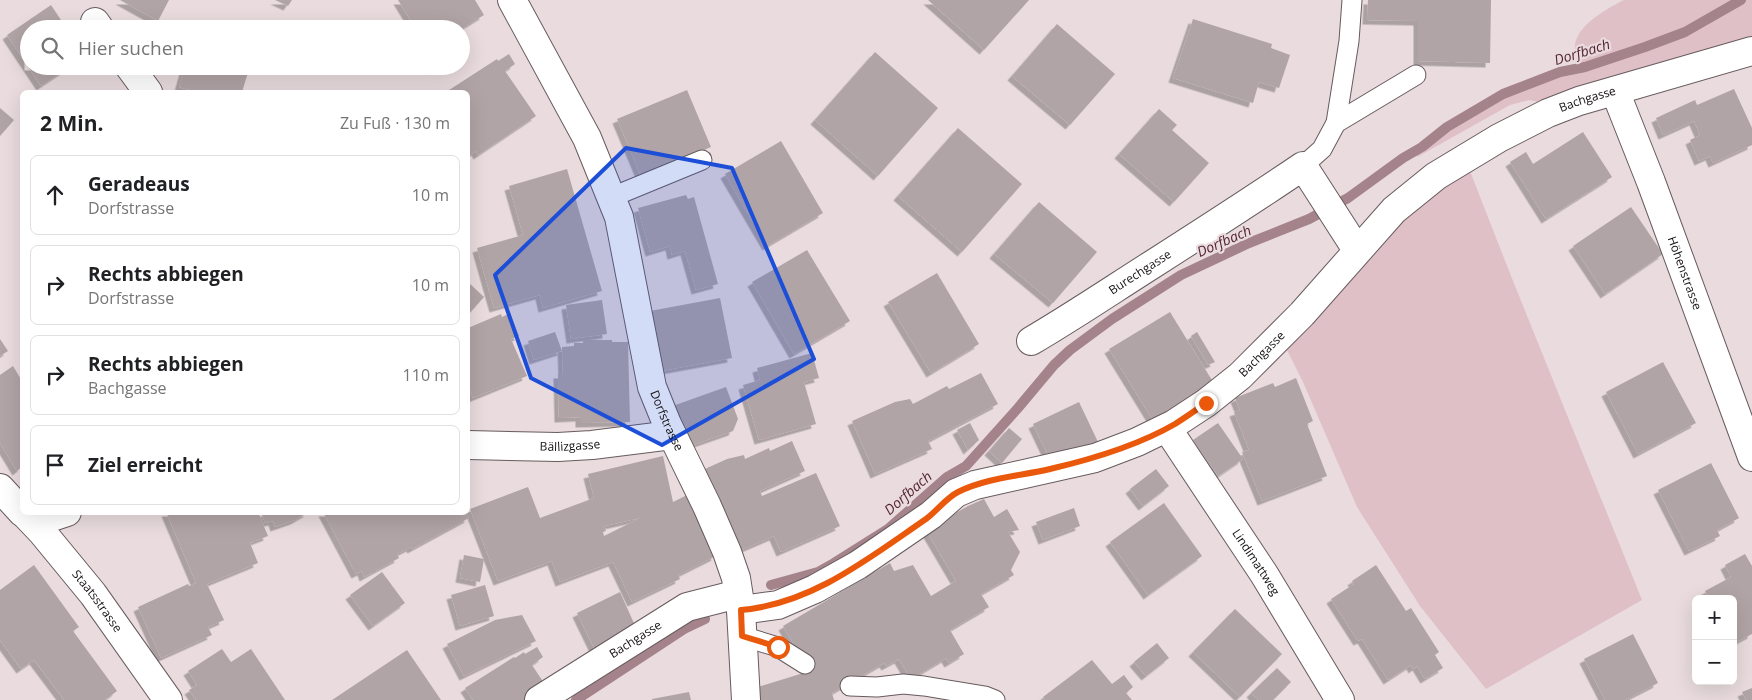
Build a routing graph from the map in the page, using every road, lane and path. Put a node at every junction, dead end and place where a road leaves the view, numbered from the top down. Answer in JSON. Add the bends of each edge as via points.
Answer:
{"nodes":[{"id":1,"x":512,"y":0,"type":"edge"},
{"id":2,"x":1352,"y":0,"type":"edge"},
{"id":3,"x":1752,"y":51,"type":"edge"},
{"id":4,"x":136,"y":75,"type":"edge"},
{"id":5,"x":1416,"y":75,"type":"dead end"},
{"id":6,"x":147,"y":90,"type":"edge"},
{"id":7,"x":1615,"y":91,"type":"junction"},
{"id":8,"x":1336,"y":123,"type":"junction"},
{"id":9,"x":702,"y":160,"type":"dead end"},
{"id":10,"x":1309,"y":176,"type":"junction"},
{"id":11,"x":612,"y":197,"type":"junction"},
{"id":12,"x":1357,"y":250,"type":"junction"},
{"id":13,"x":1031,"y":341,"type":"dead end"},
{"id":14,"x":1167,"y":428,"type":"junction"},
{"id":15,"x":672,"y":436,"type":"junction"},
{"id":16,"x":470,"y":445,"type":"edge"},
{"id":17,"x":1752,"y":457,"type":"edge"},
{"id":18,"x":0,"y":488,"type":"edge"},
{"id":19,"x":20,"y":509,"type":"edge"},
{"id":20,"x":27,"y":516,"type":"edge"},
{"id":21,"x":740,"y":613,"type":"junction"},
{"id":22,"x":805,"y":664,"type":"dead end"},
{"id":23,"x":850,"y":686,"type":"dead end"},
{"id":24,"x":164,"y":699,"type":"edge"},
{"id":25,"x":539,"y":700,"type":"edge"},
{"id":26,"x":746,"y":700,"type":"edge"},
{"id":27,"x":995,"y":700,"type":"edge"},
{"id":28,"x":1340,"y":700,"type":"edge"}],
"edges":[{"from":1,"to":11,"type":"street","name":"Dorfstrasse","via":[[587,138]]},
{"from":2,"to":8,"type":"lane","name":"Burechgasse","via":[[1350,41]]},
{"from":3,"to":7,"type":"street","name":"Bachgasse"},
{"from":4,"to":6,"type":"street"},
{"from":5,"to":8,"type":"lane"},
{"from":7,"to":12,"type":"street","name":"Bachgasse","via":[[1548,113],[1465,158],[1436,176],[1394,210]]},
{"from":7,"to":17,"type":"street","name":"Höhenstrasse"},
{"from":8,"to":10,"type":"lane","name":"Burechgasse"},
{"from":9,"to":11,"type":"lane"},
{"from":10,"to":12,"type":"street"},
{"from":10,"to":13,"type":"street","name":"Burechgasse","via":[[1243,207]]},
{"from":11,"to":15,"type":"street","name":"Dorfstrasse","via":[[627,252],[652,387]]},
{"from":12,"to":14,"type":"street","name":"Bachgasse","via":[[1302,314],[1240,376]]},
{"from":14,"to":21,"type":"street","name":"Bachgasse","via":[[1095,458],[975,485],[956,493],[931,515],[815,590],[778,605]]},
{"from":14,"to":28,"type":"street","name":"Lindimattweg","via":[[1264,574]]},
{"from":15,"to":16,"type":"street","name":"Bällizgasse","via":[[558,447]]},
{"from":15,"to":21,"type":"street","name":"Dorfstrasse","via":[[728,552],[736,578]]},
{"from":18,"to":19,"type":"street","name":"Staatsstrasse"},
{"from":20,"to":24,"type":"street","name":"Staatsstrasse","via":[[93,594]]},
{"from":21,"to":22,"type":"lane","via":[[778,647]]},
{"from":21,"to":25,"type":"street","name":"Bachgasse","via":[[687,607]]},
{"from":21,"to":26,"type":"street","name":"Dorfstrasse"},
{"from":23,"to":27,"type":"lane","via":[[924,686]]}]}
